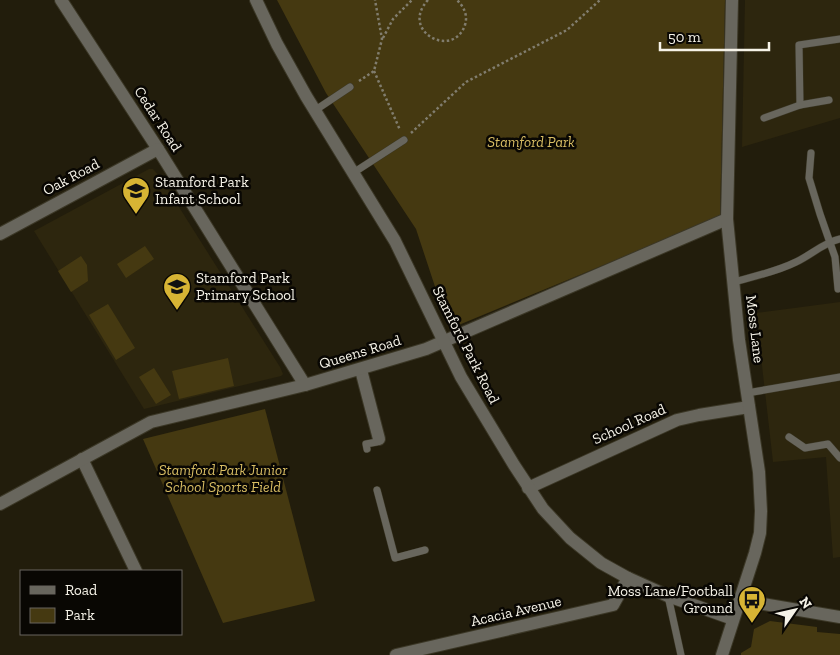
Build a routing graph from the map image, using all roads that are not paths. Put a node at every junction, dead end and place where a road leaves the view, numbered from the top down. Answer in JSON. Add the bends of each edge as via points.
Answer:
{"nodes":[{"id":1,"x":61,"y":0,"type":"edge"},
{"id":2,"x":256,"y":0,"type":"edge"},
{"id":3,"x":732,"y":0,"type":"edge"},
{"id":4,"x":840,"y":39,"type":"edge"},
{"id":5,"x":350,"y":86,"type":"road end"},
{"id":6,"x":829,"y":100,"type":"dead end"},
{"id":7,"x":800,"y":106,"type":"junction"},
{"id":8,"x":314,"y":111,"type":"junction"},
{"id":9,"x":764,"y":118,"type":"dead end"},
{"id":10,"x":404,"y":140,"type":"road end"},
{"id":11,"x":158,"y":149,"type":"junction"},
{"id":12,"x":811,"y":153,"type":"dead end"},
{"id":13,"x":353,"y":173,"type":"junction"},
{"id":14,"x":727,"y":219,"type":"junction"},
{"id":15,"x":0,"y":234,"type":"edge"},
{"id":16,"x":840,"y":239,"type":"edge"},
{"id":17,"x":829,"y":241,"type":"junction"},
{"id":18,"x":733,"y":282,"type":"junction"},
{"id":19,"x":838,"y":289,"type":"dead end"},
{"id":20,"x":444,"y":341,"type":"junction"},
{"id":21,"x":361,"y":370,"type":"junction"},
{"id":22,"x":840,"y":377,"type":"edge"},
{"id":23,"x":305,"y":385,"type":"junction"},
{"id":24,"x":747,"y":393,"type":"junction"},
{"id":25,"x":749,"y":407,"type":"junction"},
{"id":26,"x":789,"y":438,"type":"dead end"},
{"id":27,"x":379,"y":439,"type":"joint"},
{"id":28,"x":368,"y":448,"type":"dead end"},
{"id":29,"x":840,"y":458,"type":"edge"},
{"id":30,"x":82,"y":459,"type":"junction"},
{"id":31,"x":528,"y":488,"type":"junction"},
{"id":32,"x":377,"y":490,"type":"dead end"},
{"id":33,"x":0,"y":504,"type":"edge"},
{"id":34,"x":425,"y":550,"type":"dead end"},
{"id":35,"x":136,"y":570,"type":"edge"},
{"id":36,"x":628,"y":578,"type":"junction"},
{"id":37,"x":668,"y":596,"type":"junction"},
{"id":38,"x":740,"y":600,"type":"junction"},
{"id":39,"x":840,"y":617,"type":"edge"},
{"id":40,"x":732,"y":620,"type":"junction"},
{"id":41,"x":396,"y":655,"type":"edge"},
{"id":42,"x":681,"y":655,"type":"edge"},
{"id":43,"x":722,"y":655,"type":"edge"}],
"edges":[{"from":1,"to":11,"type":"street","name":"Cedar Road"},
{"from":2,"to":8,"type":"street","name":"Stamford Park Road"},
{"from":3,"to":14,"type":"street","name":"Moss Lane"},
{"from":4,"to":7,"type":"lane","via":[[799,45]]},
{"from":5,"to":8,"type":"lane"},
{"from":6,"to":7,"type":"lane"},
{"from":7,"to":9,"type":"lane"},
{"from":8,"to":13,"type":"street","name":"Stamford Park Road"},
{"from":10,"to":13,"type":"lane"},
{"from":11,"to":15,"type":"street","name":"Oak Road"},
{"from":11,"to":23,"type":"street","name":"Cedar Road"},
{"from":12,"to":17,"type":"lane","via":[[809,178]]},
{"from":13,"to":20,"type":"street","name":"Stamford Park Road","via":[[395,241]]},
{"from":14,"to":18,"type":"street","name":"Moss Lane"},
{"from":14,"to":20,"type":"street","name":"Queens Road"},
{"from":16,"to":17,"type":"lane"},
{"from":17,"to":18,"type":"lane","via":[[776,272]]},
{"from":17,"to":19,"type":"lane","via":[[835,257]]},
{"from":18,"to":24,"type":"street","name":"Moss Lane"},
{"from":20,"to":21,"type":"street","name":"Queens Road"},
{"from":20,"to":31,"type":"street","name":"Stamford Park Road","via":[[461,377]]},
{"from":21,"to":23,"type":"street","name":"Queens Road"},
{"from":21,"to":27,"type":"street"},
{"from":22,"to":24,"type":"lane"},
{"from":23,"to":30,"type":"street","name":"Queens Road","via":[[151,422]]},
{"from":24,"to":25,"type":"street","name":"Moss Lane"},
{"from":25,"to":31,"type":"street","name":"School Road","via":[[677,420]]},
{"from":25,"to":38,"type":"street","name":"Moss Lane","via":[[760,481],[761,523]]},
{"from":26,"to":29,"type":"lane","via":[[805,448],[828,444]]},
{"from":27,"to":28,"type":"lane","via":[[366,444]]},
{"from":30,"to":33,"type":"street","name":"Queens Road"},
{"from":30,"to":35,"type":"street"},
{"from":31,"to":36,"type":"street","name":"Stamford Park Road","via":[[570,538],[601,563]]},
{"from":32,"to":34,"type":"lane","via":[[395,558]]},
{"from":36,"to":37,"type":"street","name":"Stamford Park Road"},
{"from":36,"to":41,"type":"street","name":"Acacia Avenue","via":[[613,605]]},
{"from":37,"to":40,"type":"street","name":"Stamford Park Road"},
{"from":37,"to":42,"type":"lane"},
{"from":38,"to":39,"type":"street"},
{"from":38,"to":40,"type":"street","name":"Moss Lane"},
{"from":40,"to":43,"type":"street","name":"Moss Lane"}]}
